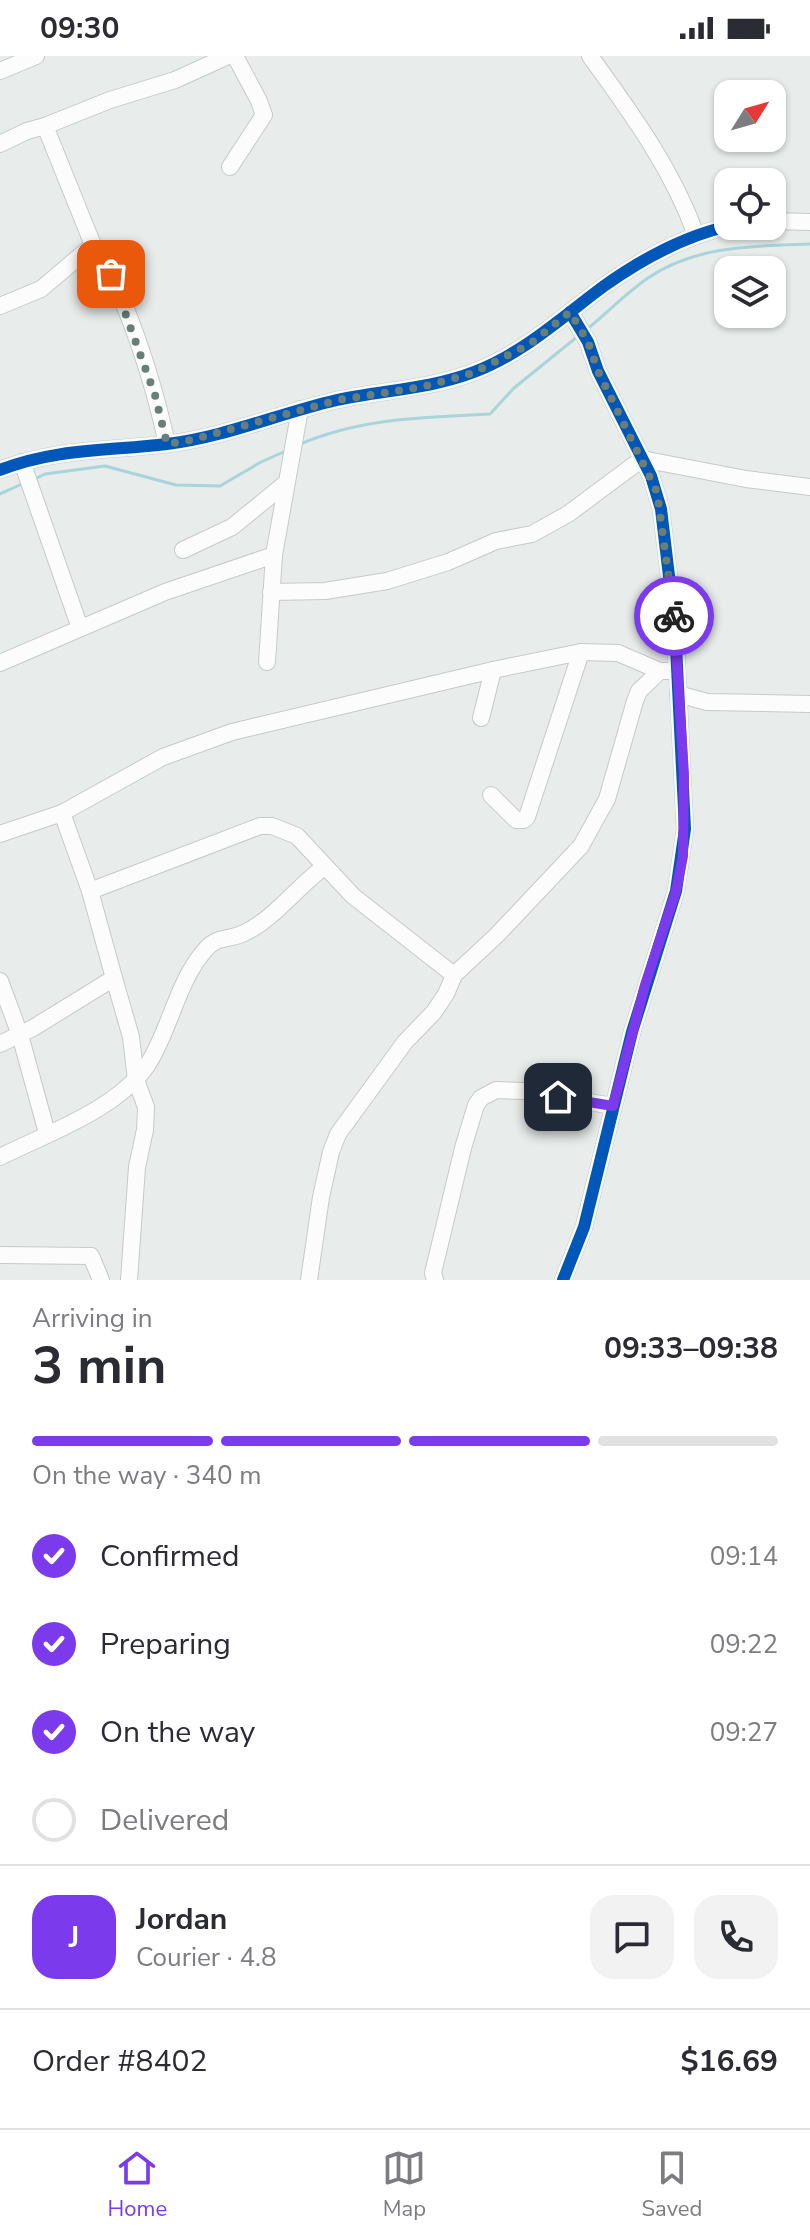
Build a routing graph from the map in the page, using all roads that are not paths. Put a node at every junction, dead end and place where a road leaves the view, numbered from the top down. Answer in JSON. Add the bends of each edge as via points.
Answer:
{"nodes":[{"id":1,"x":36,"y":56,"type":"edge"},
{"id":2,"x":228,"y":56,"type":"edge"},
{"id":3,"x":235,"y":56,"type":"edge"},
{"id":4,"x":590,"y":56,"type":"edge"},
{"id":5,"x":0,"y":71,"type":"edge"},
{"id":6,"x":45,"y":126,"type":"junction"},
{"id":7,"x":0,"y":144,"type":"edge"},
{"id":8,"x":230,"y":167,"type":"dead end"},
{"id":9,"x":786,"y":221,"type":"edge"},
{"id":10,"x":810,"y":222,"type":"edge"},
{"id":11,"x":714,"y":230,"type":"edge"},
{"id":12,"x":696,"y":235,"type":"junction"},
{"id":13,"x":93,"y":245,"type":"junction"},
{"id":14,"x":0,"y":306,"type":"edge"},
{"id":15,"x":575,"y":319,"type":"junction"},
{"id":16,"x":300,"y":409,"type":"junction"},
{"id":17,"x":167,"y":444,"type":"junction"},
{"id":18,"x":642,"y":459,"type":"junction"},
{"id":19,"x":0,"y":470,"type":"edge"},
{"id":20,"x":26,"y":477,"type":"junction"},
{"id":21,"x":286,"y":483,"type":"junction"},
{"id":22,"x":810,"y":487,"type":"edge"},
{"id":23,"x":183,"y":550,"type":"dead end"},
{"id":24,"x":274,"y":555,"type":"junction"},
{"id":25,"x":271,"y":592,"type":"junction"},
{"id":26,"x":80,"y":628,"type":"junction"},
{"id":27,"x":581,"y":652,"type":"junction"},
{"id":28,"x":267,"y":662,"type":"dead end"},
{"id":29,"x":0,"y":663,"type":"edge"},
{"id":30,"x":493,"y":670,"type":"junction"},
{"id":31,"x":668,"y":672,"type":"junction"},
{"id":32,"x":678,"y":694,"type":"junction"},
{"id":33,"x":809,"y":702,"type":"edge"},
{"id":34,"x":481,"y":718,"type":"dead end"},
{"id":35,"x":491,"y":795,"type":"dead end"},
{"id":36,"x":62,"y":813,"type":"junction"},
{"id":37,"x":0,"y":834,"type":"edge"},
{"id":38,"x":324,"y":867,"type":"junction"},
{"id":39,"x":90,"y":891,"type":"junction"},
{"id":40,"x":454,"y":975,"type":"junction"},
{"id":41,"x":114,"y":978,"type":"junction"},
{"id":42,"x":0,"y":981,"type":"edge"},
{"id":43,"x":20,"y":1035,"type":"junction"},
{"id":44,"x":0,"y":1044,"type":"edge"},
{"id":45,"x":136,"y":1080,"type":"junction"},
{"id":46,"x":613,"y":1106,"type":"junction"},
{"id":47,"x":47,"y":1133,"type":"junction"},
{"id":48,"x":0,"y":1157,"type":"edge"},
{"id":49,"x":0,"y":1255,"type":"edge"},
{"id":50,"x":101,"y":1280,"type":"edge"},
{"id":51,"x":129,"y":1280,"type":"edge"},
{"id":52,"x":309,"y":1280,"type":"edge"},
{"id":53,"x":435,"y":1280,"type":"edge"},
{"id":54,"x":563,"y":1280,"type":"edge"}],
"edges":[{"from":1,"to":5,"type":"street"},
{"from":2,"to":6,"type":"street"},
{"from":3,"to":8,"type":"street","via":[[264,115]]},
{"from":4,"to":12,"type":"street","via":[[672,177]]},
{"from":6,"to":7,"type":"street"},
{"from":6,"to":13,"type":"street"},
{"from":9,"to":10,"type":"street"},
{"from":11,"to":12,"type":"street"},
{"from":12,"to":15,"type":"street","via":[[640,262]]},
{"from":13,"to":14,"type":"street","via":[[41,289]]},
{"from":13,"to":17,"type":"street","via":[[127,315]]},
{"from":15,"to":16,"type":"street","via":[[473,373]]},
{"from":15,"to":18,"type":"street"},
{"from":16,"to":17,"type":"street"},
{"from":16,"to":21,"type":"street"},
{"from":17,"to":20,"type":"street","via":[[68,452]]},
{"from":18,"to":22,"type":"street"},
{"from":18,"to":25,"type":"street","via":[[532,534],[496,541],[387,581],[325,591]]},
{"from":18,"to":31,"type":"street","via":[[661,509],[675,626]]},
{"from":19,"to":20,"type":"street"},
{"from":20,"to":26,"type":"street"},
{"from":21,"to":23,"type":"street","via":[[232,527]]},
{"from":21,"to":24,"type":"street"},
{"from":24,"to":25,"type":"street"},
{"from":24,"to":26,"type":"street"},
{"from":25,"to":28,"type":"street"},
{"from":26,"to":29,"type":"street"},
{"from":27,"to":30,"type":"street"},
{"from":27,"to":31,"type":"street","via":[[618,653]]},
{"from":27,"to":35,"type":"street","via":[[527,817],[516,820]]},
{"from":30,"to":34,"type":"street"},
{"from":30,"to":36,"type":"street","via":[[208,740],[163,757]]},
{"from":31,"to":32,"type":"street"},
{"from":31,"to":40,"type":"street","via":[[639,691],[607,799],[581,846]]},
{"from":32,"to":33,"type":"street","via":[[707,702]]},
{"from":32,"to":46,"type":"street","via":[[683,856]]},
{"from":36,"to":37,"type":"street"},
{"from":36,"to":39,"type":"street"},
{"from":38,"to":39,"type":"street","via":[[297,836],[260,826]]},
{"from":38,"to":40,"type":"street"},
{"from":38,"to":45,"type":"street","via":[[250,930],[208,947],[191,970],[157,1048]]},
{"from":39,"to":41,"type":"street"},
{"from":40,"to":52,"type":"street","via":[[434,1012],[397,1053],[334,1142]]},
{"from":41,"to":43,"type":"street"},
{"from":41,"to":45,"type":"street","via":[[131,1037]]},
{"from":42,"to":43,"type":"street"},
{"from":43,"to":44,"type":"street"},
{"from":43,"to":47,"type":"street"},
{"from":45,"to":47,"type":"street","via":[[126,1091]]},
{"from":45,"to":51,"type":"street","via":[[146,1107]]},
{"from":46,"to":53,"type":"street","via":[[524,1091],[496,1090],[481,1098],[463,1148]]},
{"from":46,"to":54,"type":"street","via":[[584,1227]]},
{"from":47,"to":48,"type":"street"},
{"from":49,"to":50,"type":"street","via":[[91,1256]]}]}
